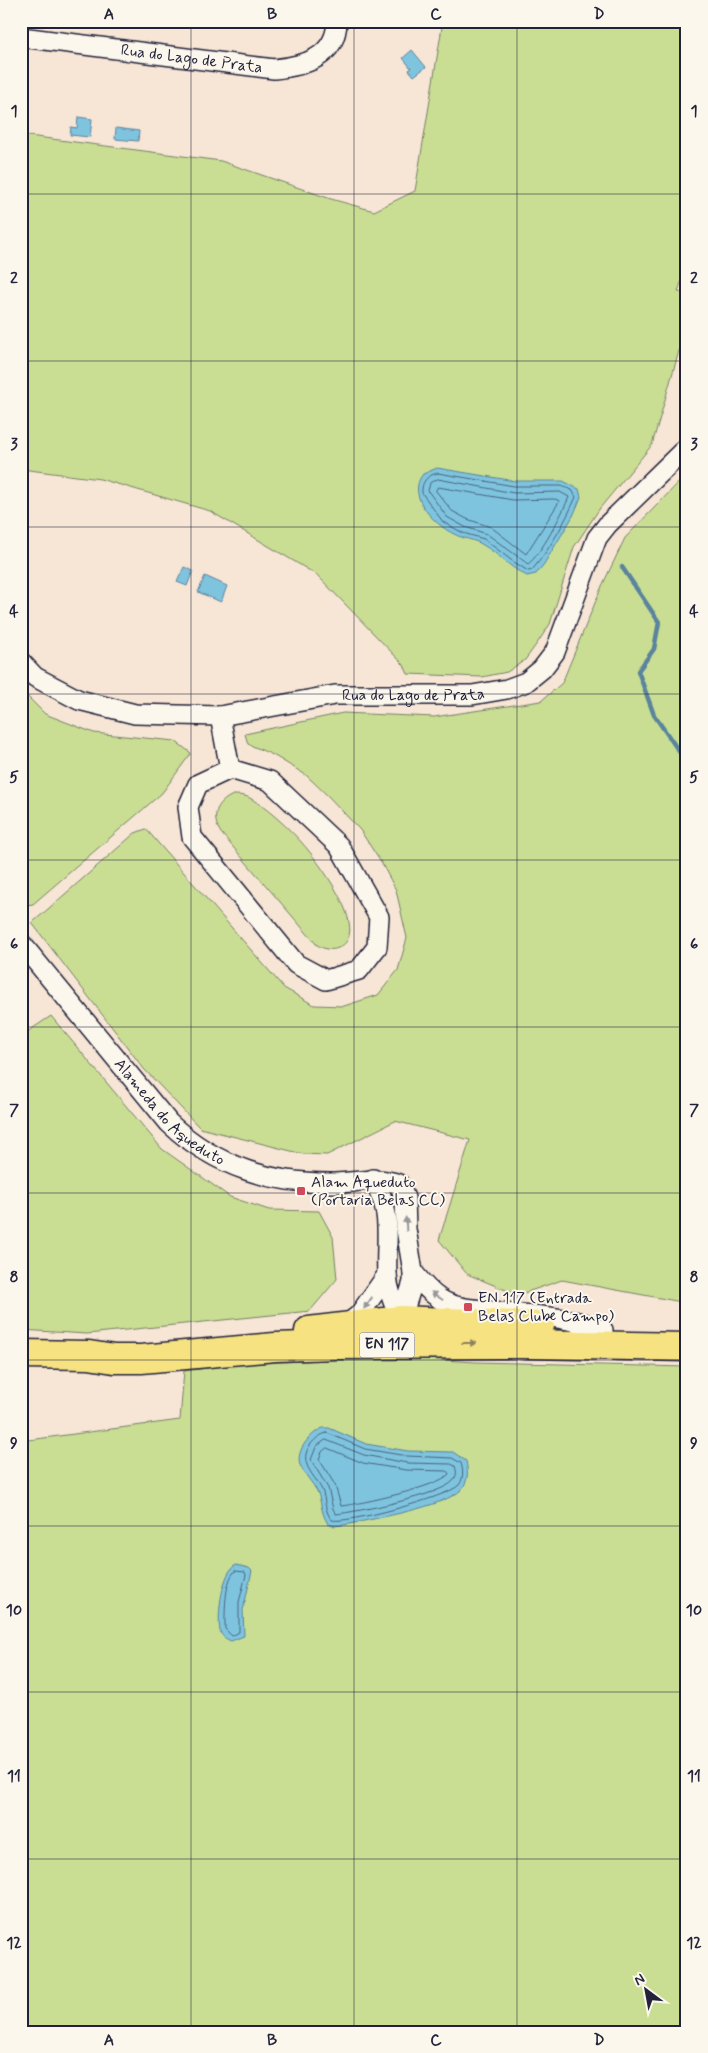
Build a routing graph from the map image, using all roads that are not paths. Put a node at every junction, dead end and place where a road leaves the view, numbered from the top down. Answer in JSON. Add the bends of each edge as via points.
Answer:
{"nodes":[{"id":1,"x":337,"y":21,"type":"edge"},
{"id":2,"x":21,"y":37,"type":"edge"},
{"id":3,"x":687,"y":447,"type":"edge"},
{"id":4,"x":21,"y":662,"type":"edge"},
{"id":5,"x":220,"y":716,"type":"junction"},
{"id":6,"x":230,"y":769,"type":"junction"},
{"id":7,"x":21,"y":943,"type":"edge"},
{"id":8,"x":373,"y":1179,"type":"junction"},
{"id":9,"x":413,"y":1272,"type":"junction"},
{"id":10,"x":387,"y":1275,"type":"junction"},
{"id":11,"x":401,"y":1320,"type":"junction"},
{"id":12,"x":345,"y":1326,"type":"junction"},
{"id":13,"x":603,"y":1330,"type":"junction"},
{"id":14,"x":687,"y":1336,"type":"edge"},
{"id":15,"x":436,"y":1344,"type":"junction"},
{"id":16,"x":275,"y":1347,"type":"junction"},
{"id":17,"x":687,"y":1347,"type":"edge"},
{"id":18,"x":21,"y":1354,"type":"edge"},
{"id":19,"x":89,"y":1355,"type":"junction"}],
"edges":[{"from":1,"to":2,"type":"street","name":"Rua do Lago de Prata","via":[[337,33],[314,60],[274,69]]},
{"from":3,"to":5,"type":"street","name":"Rua do Lago de Prata","via":[[597,538],[555,652],[526,682],[472,695],[335,695]]},
{"from":4,"to":5,"type":"street","name":"Rua do Lago de Prata","via":[[35,677],[79,700],[135,714]]},
{"from":5,"to":6,"type":"street"},
{"from":6,"to":6,"type":"street","via":[[270,781],[340,846],[379,917],[377,947],[359,970],[326,980],[296,964],[192,837],[188,807],[198,784]]},
{"from":7,"to":8,"type":"street","name":"Alameda do Aqueduto","via":[[169,1123],[187,1140],[240,1169],[275,1178],[318,1183]]},
{"from":9,"to":8,"type":"street","name":"Alameda do Aqueduto","one_way":true,"via":[[405,1198],[399,1184]]},
{"from":8,"to":10,"type":"street","via":[[386,1210],[389,1233]]},
{"from":9,"to":11,"type":"street","name":"Alameda do Aqueduto"},
{"from":13,"to":9,"type":"street","one_way":true,"via":[[557,1318],[463,1308],[441,1300]]},
{"from":10,"to":11,"type":"street","via":[[392,1303]]},
{"from":10,"to":12,"type":"street","one_way":true,"via":[[359,1315]]},
{"from":11,"to":12,"type":"main road","number":"EN 117"},
{"from":11,"to":13,"type":"main road","number":"EN 117"},
{"from":11,"to":15,"type":"main road"},
{"from":11,"to":16,"type":"main road","via":[[375,1333]]},
{"from":12,"to":19,"type":"main road","number":"EN 117"},
{"from":13,"to":14,"type":"main road","number":"EN 117"},
{"from":15,"to":16,"type":"main road","number":"EN 117"},
{"from":15,"to":17,"type":"main road","number":"EN 117","one_way":true},
{"from":16,"to":19,"type":"main road","number":"EN 117","via":[[141,1360]]},
{"from":18,"to":19,"type":"main road","number":"EN 117"}]}
